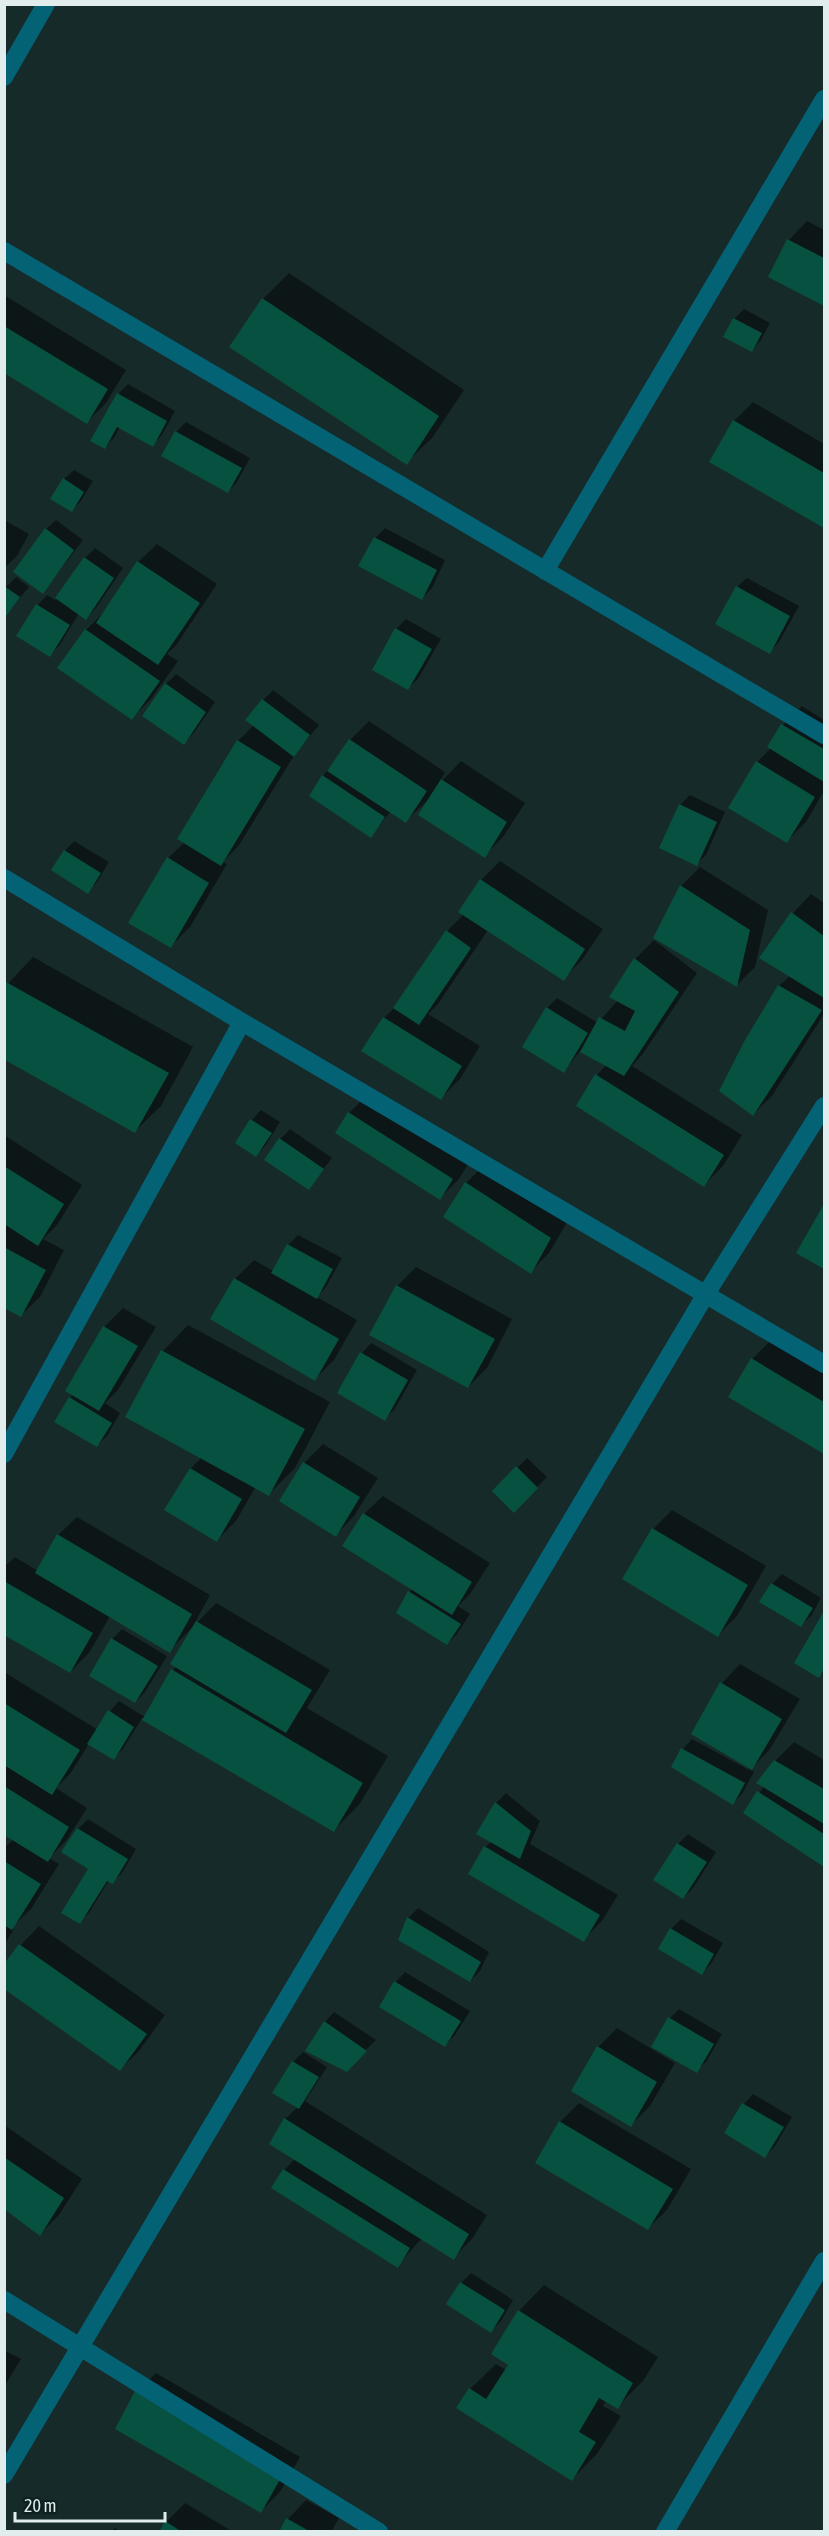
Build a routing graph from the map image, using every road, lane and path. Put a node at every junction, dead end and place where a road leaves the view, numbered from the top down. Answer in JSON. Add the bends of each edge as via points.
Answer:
{"nodes":[{"id":1,"x":46,"y":4,"type":"edge"},
{"id":2,"x":4,"y":77,"type":"edge"},
{"id":3,"x":825,"y":99,"type":"edge"},
{"id":4,"x":4,"y":251,"type":"edge"},
{"id":5,"x":545,"y":571,"type":"junction"},
{"id":6,"x":825,"y":735,"type":"edge"},
{"id":7,"x":4,"y":878,"type":"edge"},
{"id":8,"x":242,"y":1022,"type":"junction"},
{"id":9,"x":825,"y":1106,"type":"edge"},
{"id":10,"x":706,"y":1294,"type":"junction"},
{"id":11,"x":825,"y":1364,"type":"edge"},
{"id":12,"x":4,"y":1454,"type":"edge"},
{"id":13,"x":825,"y":2261,"type":"edge"},
{"id":14,"x":4,"y":2300,"type":"edge"},
{"id":15,"x":82,"y":2347,"type":"junction"},
{"id":16,"x":4,"y":2475,"type":"edge"},
{"id":17,"x":379,"y":2532,"type":"edge"},
{"id":18,"x":665,"y":2532,"type":"edge"}],
"edges":[{"from":1,"to":2,"type":"street"},
{"from":3,"to":5,"type":"street"},
{"from":4,"to":5,"type":"street"},
{"from":5,"to":6,"type":"street"},
{"from":7,"to":8,"type":"street"},
{"from":8,"to":10,"type":"street"},
{"from":8,"to":12,"type":"street"},
{"from":9,"to":10,"type":"street"},
{"from":10,"to":11,"type":"street"},
{"from":10,"to":15,"type":"street"},
{"from":13,"to":18,"type":"street"},
{"from":14,"to":15,"type":"street"},
{"from":15,"to":16,"type":"street"},
{"from":15,"to":17,"type":"street"}]}
